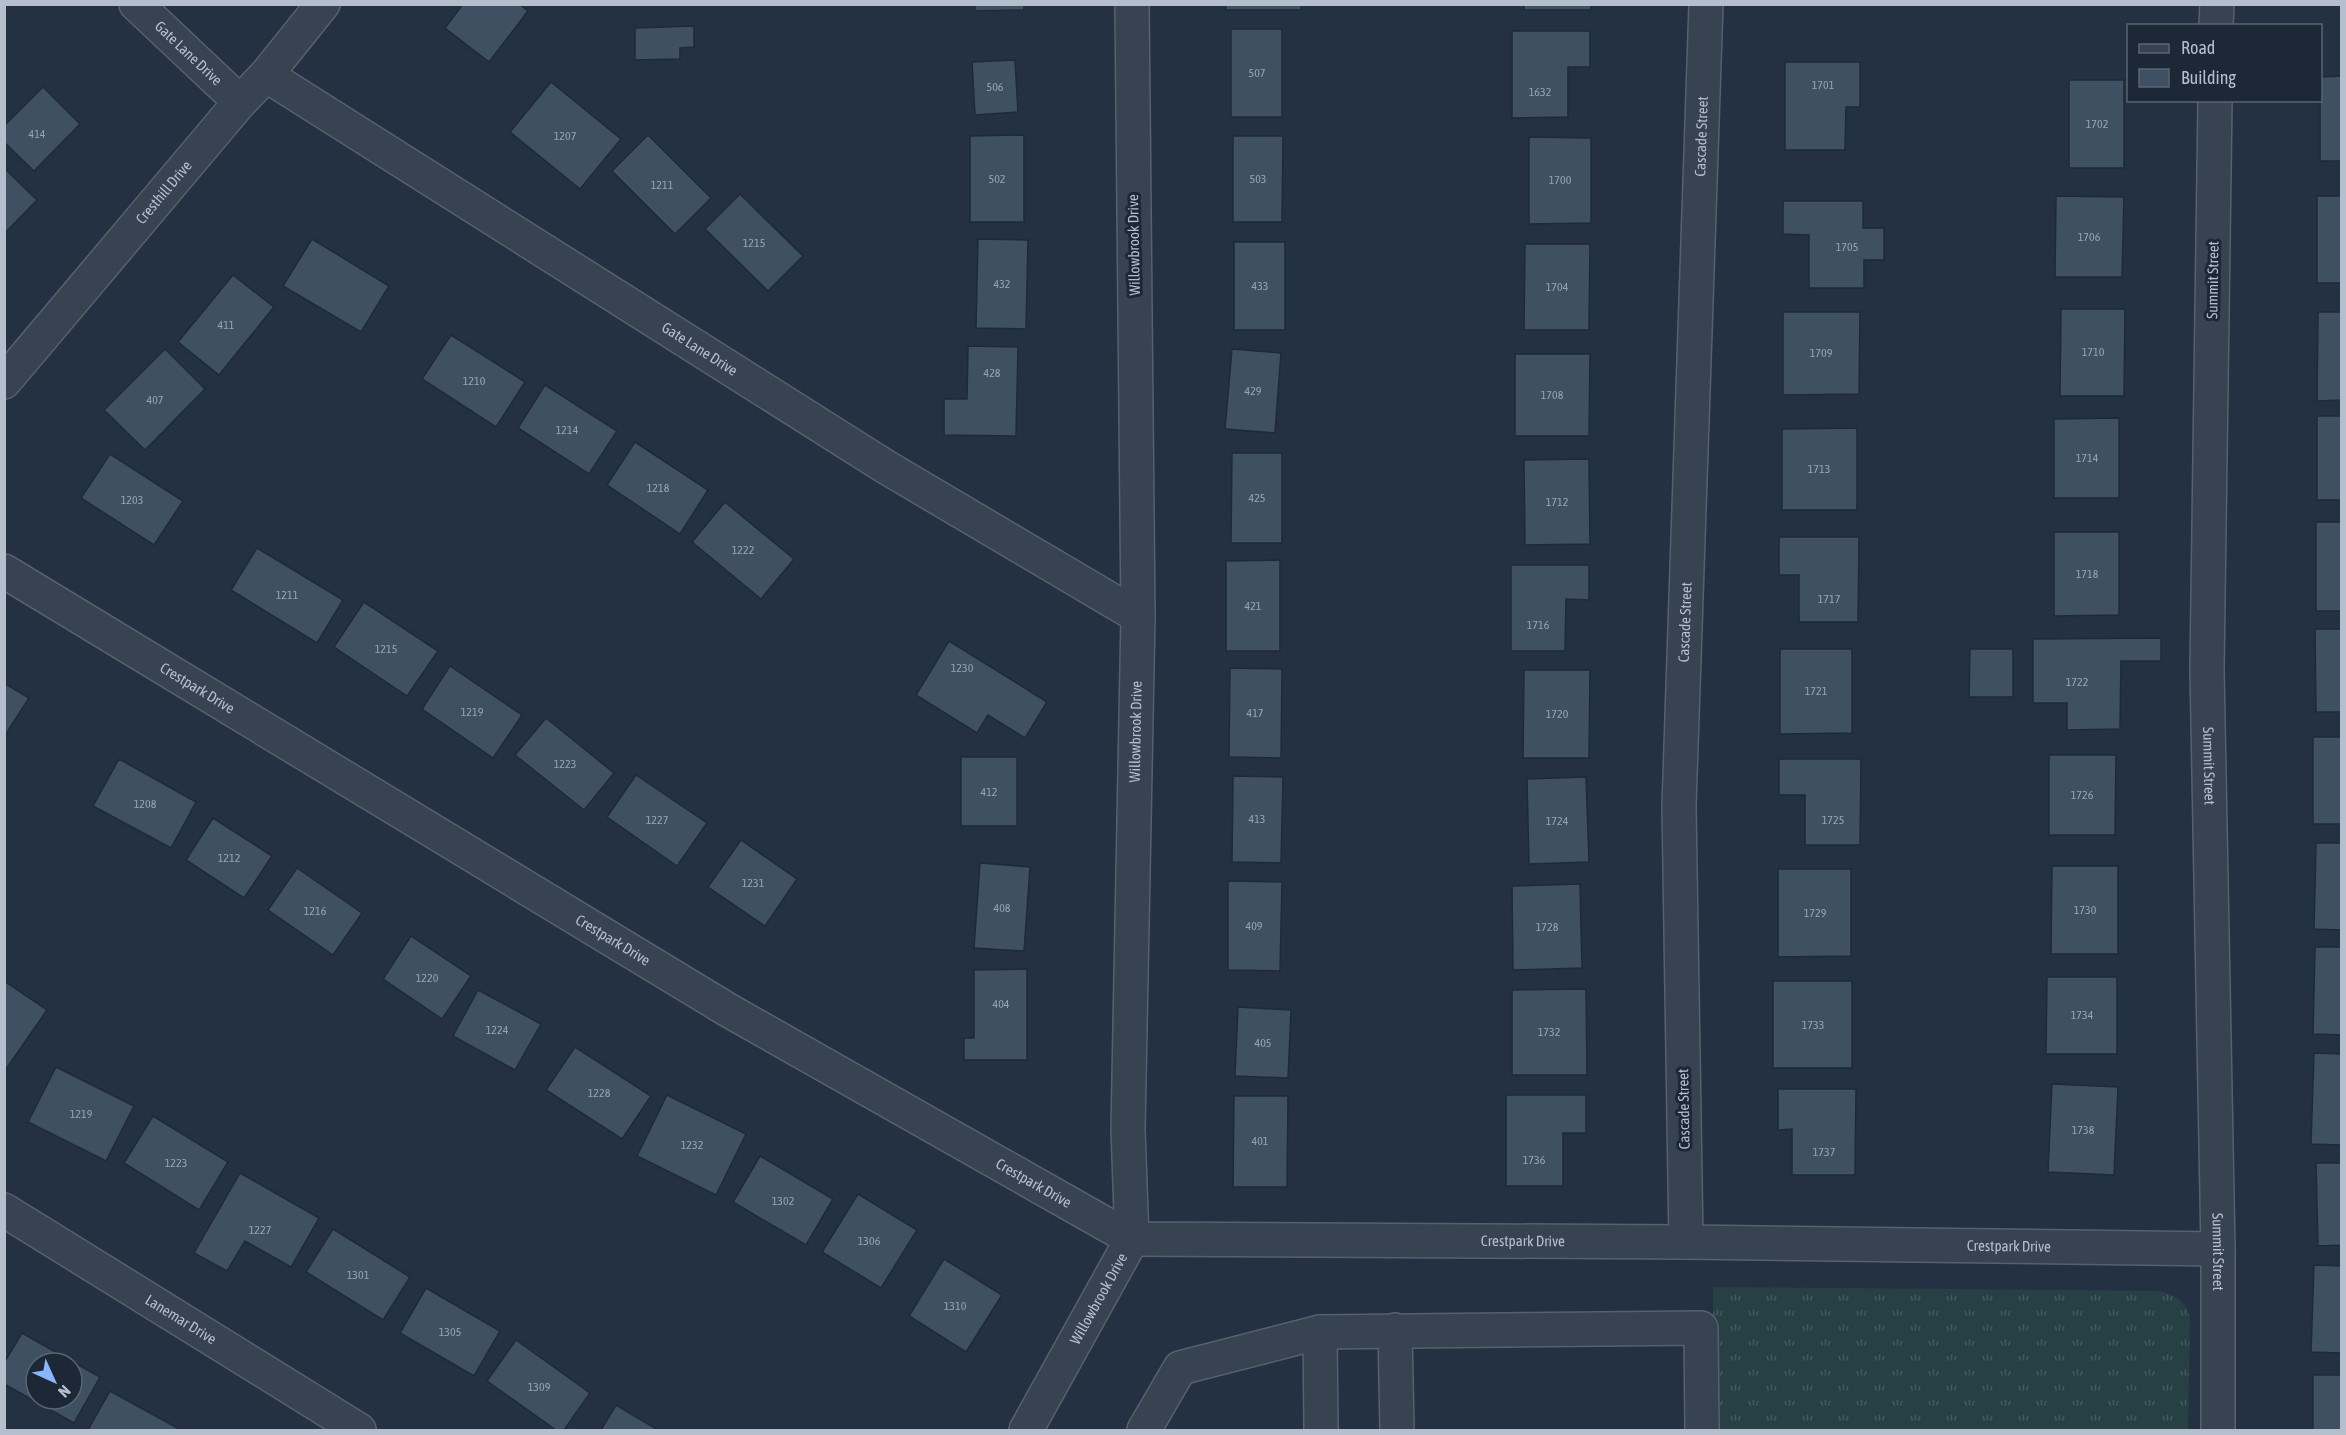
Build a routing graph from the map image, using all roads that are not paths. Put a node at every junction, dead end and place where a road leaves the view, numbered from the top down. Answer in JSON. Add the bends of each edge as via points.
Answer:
{"nodes":[{"id":1,"x":136,"y":4,"type":"edge"},
{"id":2,"x":323,"y":4,"type":"edge"},
{"id":3,"x":1132,"y":4,"type":"edge"},
{"id":4,"x":1706,"y":4,"type":"edge"},
{"id":5,"x":2217,"y":4,"type":"edge"},
{"id":6,"x":2216,"y":24,"type":"edge"},
{"id":7,"x":266,"y":75,"type":"junction"},
{"id":8,"x":240,"y":102,"type":"junction"},
{"id":9,"x":2215,"y":102,"type":"edge"},
{"id":10,"x":4,"y":382,"type":"edge"},
{"id":11,"x":4,"y":571,"type":"edge"},
{"id":12,"x":1138,"y":616,"type":"junction"},
{"id":13,"x":4,"y":1210,"type":"edge"},
{"id":14,"x":1132,"y":1239,"type":"junction"},
{"id":15,"x":1686,"y":1242,"type":"junction"},
{"id":16,"x":2218,"y":1249,"type":"junction"},
{"id":17,"x":1395,"y":1330,"type":"junction"},
{"id":18,"x":1320,"y":1332,"type":"junction"},
{"id":19,"x":359,"y":1431,"type":"edge"},
{"id":20,"x":1026,"y":1431,"type":"edge"},
{"id":21,"x":1144,"y":1431,"type":"edge"},
{"id":22,"x":1321,"y":1431,"type":"edge"},
{"id":23,"x":1397,"y":1431,"type":"edge"},
{"id":24,"x":1702,"y":1431,"type":"edge"},
{"id":25,"x":2218,"y":1431,"type":"edge"}],
"edges":[{"from":1,"to":8,"type":"street","name":"Gate Lane Drive"},
{"from":2,"to":7,"type":"street","name":"Cresthill Drive"},
{"from":3,"to":12,"type":"street","name":"Willowbrook Drive"},
{"from":4,"to":15,"type":"street","name":"Cascade Street","via":[[1679,806]]},
{"from":5,"to":6,"type":"street"},
{"from":7,"to":8,"type":"street","name":"Cresthill Drive"},
{"from":7,"to":12,"type":"street","name":"Gate Lane Drive","via":[[886,467]]},
{"from":8,"to":10,"type":"street","name":"Cresthill Drive"},
{"from":9,"to":16,"type":"street","name":"Summit Street","via":[[2207,669]]},
{"from":11,"to":14,"type":"street","name":"Crestpark Drive","via":[[728,1010]]},
{"from":12,"to":14,"type":"street","name":"Willowbrook Drive","via":[[1128,1130]]},
{"from":13,"to":19,"type":"street","name":"Lanemar Drive"},
{"from":14,"to":15,"type":"street","name":"Crestpark Drive"},
{"from":14,"to":20,"type":"street","name":"Willowbrook Drive"},
{"from":15,"to":16,"type":"street","name":"Crestpark Drive"},
{"from":16,"to":25,"type":"street","name":"Summit Street"},
{"from":17,"to":18,"type":"street"},
{"from":17,"to":23,"type":"street"},
{"from":17,"to":24,"type":"street","via":[[1701,1328]]},
{"from":18,"to":21,"type":"street","via":[[1180,1368]]},
{"from":18,"to":22,"type":"street"}]}
